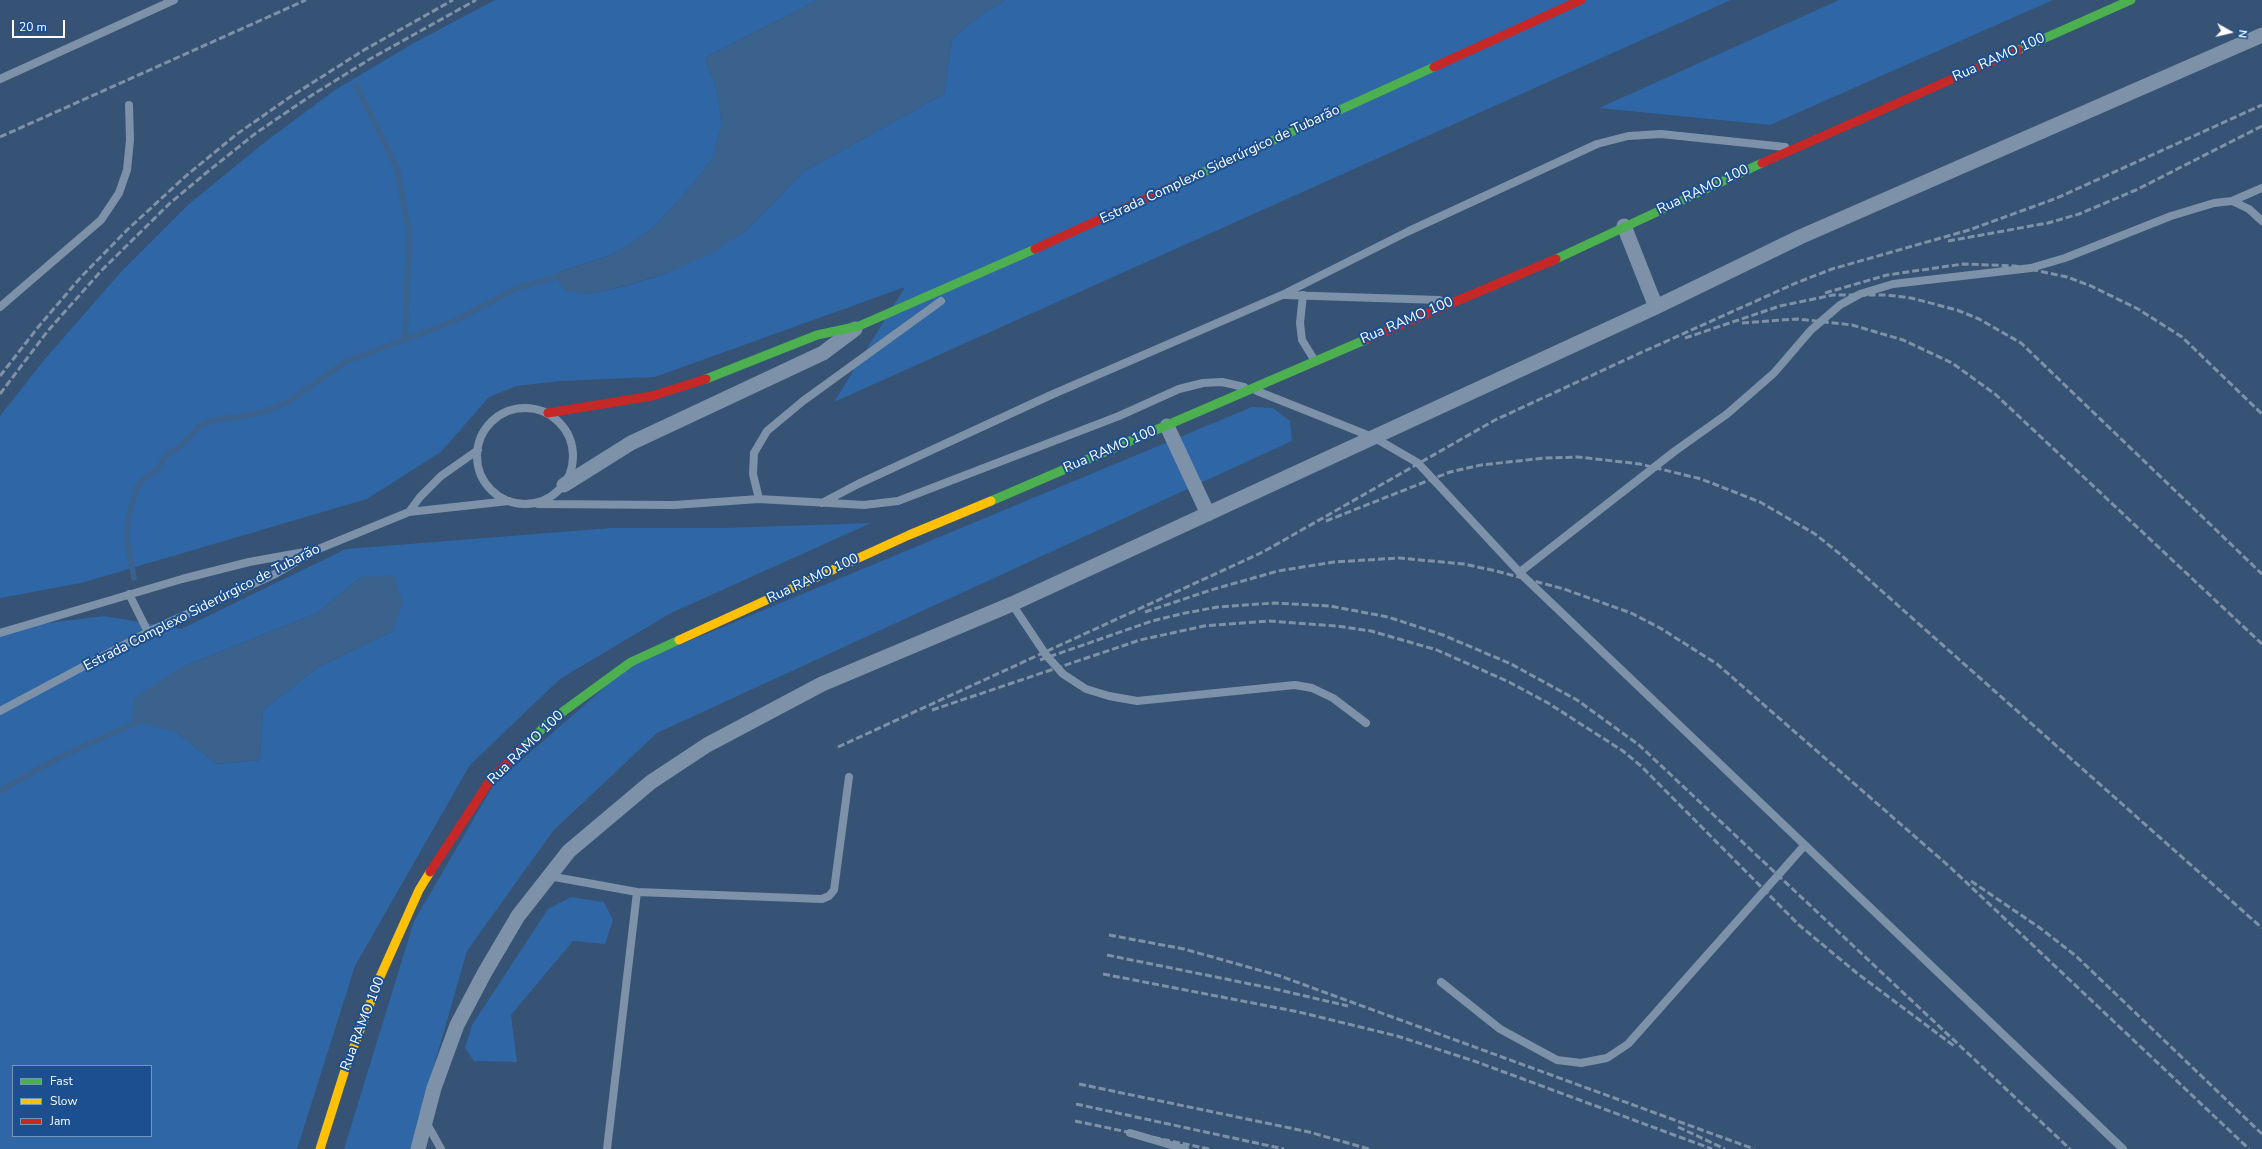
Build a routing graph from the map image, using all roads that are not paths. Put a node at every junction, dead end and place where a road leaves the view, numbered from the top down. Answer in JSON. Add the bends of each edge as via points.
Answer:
{"nodes":[{"id":1,"x":174,"y":0,"type":"edge"},
{"id":2,"x":1581,"y":0,"type":"edge"},
{"id":3,"x":2132,"y":0,"type":"edge"},
{"id":4,"x":2262,"y":35,"type":"edge"},
{"id":5,"x":0,"y":79,"type":"edge"},
{"id":6,"x":129,"y":105,"type":"dead end"},
{"id":7,"x":1796,"y":148,"type":"junction"},
{"id":8,"x":2262,"y":188,"type":"edge"},
{"id":9,"x":2232,"y":201,"type":"junction"},
{"id":10,"x":2262,"y":221,"type":"edge"},
{"id":11,"x":1624,"y":226,"type":"junction"},
{"id":12,"x":972,"y":278,"type":"junction"},
{"id":13,"x":1282,"y":295,"type":"junction"},
{"id":14,"x":1302,"y":295,"type":"junction"},
{"id":15,"x":1454,"y":300,"type":"junction"},
{"id":16,"x":0,"y":307,"type":"edge"},
{"id":17,"x":1656,"y":307,"type":"junction"},
{"id":18,"x":859,"y":326,"type":"junction"},
{"id":19,"x":1315,"y":361,"type":"junction"},
{"id":20,"x":1252,"y":389,"type":"junction"},
{"id":21,"x":548,"y":413,"type":"junction"},
{"id":22,"x":1167,"y":426,"type":"junction"},
{"id":23,"x":1374,"y":438,"type":"junction"},
{"id":24,"x":478,"y":450,"type":"junction"},
{"id":25,"x":564,"y":485,"type":"junction"},
{"id":26,"x":759,"y":499,"type":"junction"},
{"id":27,"x":509,"y":502,"type":"junction"},
{"id":28,"x":527,"y":504,"type":"junction"},
{"id":29,"x":821,"y":504,"type":"junction"},
{"id":30,"x":409,"y":512,"type":"junction"},
{"id":31,"x":1208,"y":514,"type":"junction"},
{"id":32,"x":316,"y":550,"type":"junction"},
{"id":33,"x":1520,"y":572,"type":"junction"},
{"id":34,"x":129,"y":594,"type":"junction"},
{"id":35,"x":1012,"y":604,"type":"junction"},
{"id":36,"x":148,"y":632,"type":"junction"},
{"id":37,"x":0,"y":633,"type":"edge"},
{"id":38,"x":0,"y":711,"type":"edge"},
{"id":39,"x":1366,"y":723,"type":"dead end"},
{"id":40,"x":849,"y":777,"type":"dead end"},
{"id":41,"x":1804,"y":846,"type":"junction"},
{"id":42,"x":549,"y":876,"type":"junction"},
{"id":43,"x":637,"y":892,"type":"junction"},
{"id":44,"x":1440,"y":982,"type":"dead end"},
{"id":45,"x":425,"y":1120,"type":"junction"},
{"id":46,"x":1130,"y":1133,"type":"dead end"},
{"id":47,"x":320,"y":1149,"type":"edge"},
{"id":48,"x":418,"y":1149,"type":"edge"},
{"id":49,"x":441,"y":1149,"type":"edge"},
{"id":50,"x":607,"y":1149,"type":"edge"},
{"id":51,"x":1185,"y":1149,"type":"edge"},
{"id":52,"x":2123,"y":1149,"type":"edge"}],
"edges":[{"from":1,"to":5,"type":"lane"},
{"from":2,"to":12,"type":"street","name":"Estrada Complexo Siderúrgico de Tubarão"},
{"from":3,"to":7,"type":"street","name":"Rua RAMO 100"},
{"from":4,"to":17,"type":"street","via":[[1800,237]]},
{"from":6,"to":16,"type":"lane","via":[[130,140],[127,170],[119,193],[101,220]]},
{"from":7,"to":11,"type":"street","name":"Rua RAMO 100"},
{"from":7,"to":13,"type":"lane","via":[[1661,134],[1628,136],[1597,144],[1409,231]]},
{"from":8,"to":9,"type":"lane"},
{"from":9,"to":10,"type":"lane","via":[[2249,209]]},
{"from":9,"to":33,"type":"lane","via":[[2214,203],[2172,216],[2065,258],[2031,268],[1892,284],[1860,294],[1840,305],[1811,330],[1774,373],[1727,414],[1675,451]]},
{"from":11,"to":15,"type":"street","name":"Rua RAMO 100","via":[[1549,262]]},
{"from":11,"to":17,"type":"street"},
{"from":12,"to":18,"type":"street","name":"Estrada Complexo Siderúrgico de Tubarão"},
{"from":12,"to":26,"type":"lane","via":[[803,400],[767,431],[754,453],[753,474]]},
{"from":13,"to":14,"type":"lane"},
{"from":13,"to":29,"type":"lane","via":[[1044,399],[858,484]]},
{"from":14,"to":15,"type":"lane"},
{"from":14,"to":19,"type":"lane","via":[[1302,340]]},
{"from":15,"to":19,"type":"street","name":"Rua RAMO 100"},
{"from":17,"to":23,"type":"street"},
{"from":18,"to":21,"type":"street","name":"Estrada Complexo Siderúrgico de Tubarão","via":[[817,335],[689,386],[652,396]]},
{"from":18,"to":25,"type":"street","name":"Estrada Complexo Siderúrgico de Tubarão","via":[[823,353],[631,443]]},
{"from":19,"to":20,"type":"street","name":"Rua RAMO 100"},
{"from":20,"to":22,"type":"street","name":"Rua RAMO 100"},
{"from":20,"to":23,"type":"lane"},
{"from":20,"to":29,"type":"lane","via":[[1222,382],[1203,383],[1179,389],[1119,416],[898,501],[864,505]]},
{"from":21,"to":24,"type":"lane","name":"Estrada Complexo Siderúrgico de Tubarão","via":[[530,408],[512,409],[496,418],[484,432]]},
{"from":21,"to":25,"type":"lane","name":"Estrada Complexo Siderúrgico de Tubarão","via":[[564,426],[573,445],[573,466]]},
{"from":22,"to":31,"type":"street"},
{"from":22,"to":47,"type":"street","name":"Rua RAMO 100","via":[[909,535],[631,662],[550,721],[489,782],[419,890],[378,984],[344,1072]]},
{"from":23,"to":31,"type":"street"},
{"from":23,"to":33,"type":"lane","via":[[1418,463]]},
{"from":24,"to":27,"type":"lane","name":"Estrada Complexo Siderúrgico de Tubarão","via":[[478,466],[484,481],[495,493]]},
{"from":24,"to":30,"type":"lane","via":[[441,476]]},
{"from":25,"to":28,"type":"lane","name":"Estrada Complexo Siderúrgico de Tubarão","via":[[554,495],[541,502]]},
{"from":26,"to":28,"type":"lane","via":[[674,505]]},
{"from":26,"to":29,"type":"lane"},
{"from":27,"to":28,"type":"lane","name":"Estrada Complexo Siderúrgico de Tubarão"},
{"from":27,"to":30,"type":"lane","name":"Estrada Complexo Siderúrgico de Tubarão"},
{"from":30,"to":32,"type":"lane","name":"Estrada Complexo Siderúrgico de Tubarão"},
{"from":31,"to":35,"type":"street"},
{"from":32,"to":34,"type":"lane","via":[[249,562]]},
{"from":32,"to":36,"type":"lane","name":"Estrada Complexo Siderúrgico de Tubarão","via":[[275,574]]},
{"from":33,"to":41,"type":"lane"},
{"from":34,"to":36,"type":"lane"},
{"from":34,"to":37,"type":"lane"},
{"from":35,"to":39,"type":"lane","via":[[1046,655],[1063,674],[1086,690],[1136,701],[1295,685],[1312,688],[1333,698]]},
{"from":35,"to":42,"type":"street","via":[[822,684],[707,745],[651,782],[569,851]]},
{"from":36,"to":38,"type":"lane","name":"Estrada Complexo Siderúrgico de Tubarão"},
{"from":40,"to":43,"type":"lane","via":[[834,890],[829,896],[822,899]]},
{"from":41,"to":44,"type":"lane","via":[[1628,1044],[1607,1058],[1582,1063],[1557,1060],[1500,1029]]},
{"from":41,"to":52,"type":"lane"},
{"from":42,"to":43,"type":"lane"},
{"from":42,"to":45,"type":"street","via":[[518,916],[457,1025]]},
{"from":43,"to":50,"type":"lane"},
{"from":45,"to":48,"type":"street"},
{"from":45,"to":49,"type":"lane"},
{"from":46,"to":51,"type":"lane"}]}
